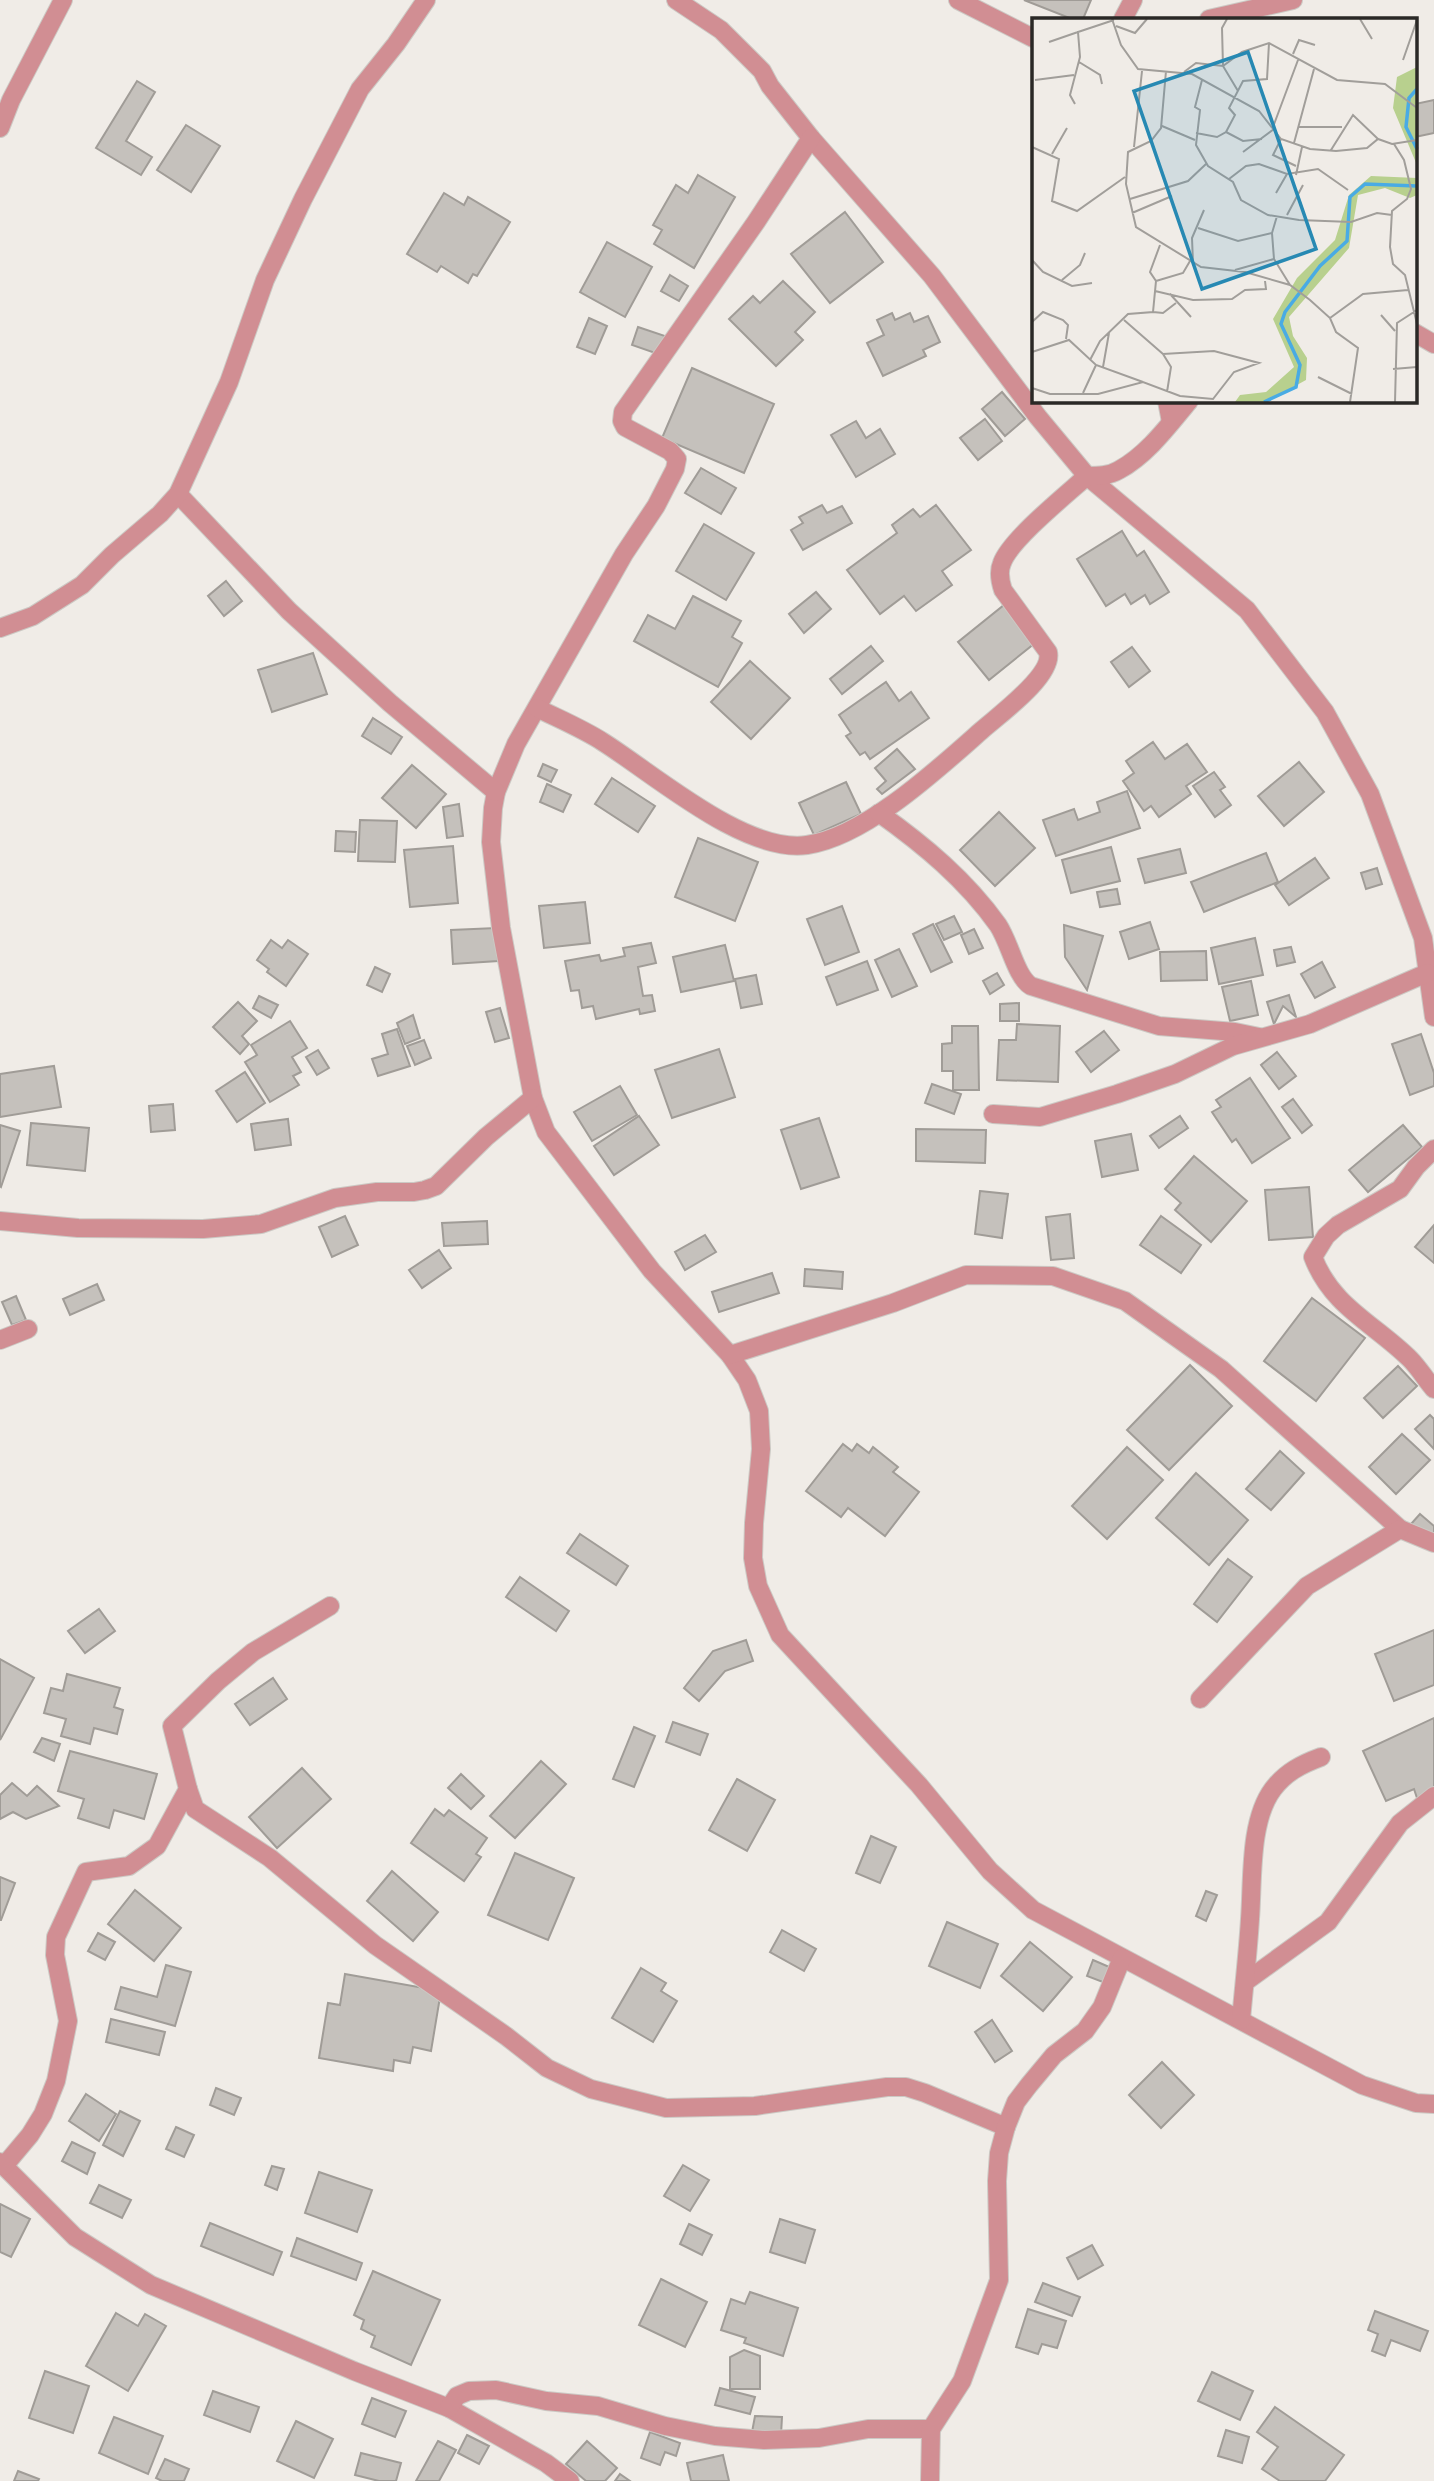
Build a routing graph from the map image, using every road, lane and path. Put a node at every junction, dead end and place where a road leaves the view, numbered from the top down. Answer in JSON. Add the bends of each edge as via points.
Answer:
{"nodes":[{"id":1,"x":63,"y":0,"type":"edge"},
{"id":2,"x":426,"y":0,"type":"edge"},
{"id":3,"x":677,"y":0,"type":"edge"},
{"id":4,"x":958,"y":0,"type":"edge"},
{"id":5,"x":1133,"y":0,"type":"edge"},
{"id":6,"x":1293,"y":0,"type":"edge"},
{"id":7,"x":1124,"y":18,"type":"edge"},
{"id":8,"x":1213,"y":18,"type":"edge"},
{"id":9,"x":1032,"y":37,"type":"edge"},
{"id":10,"x":0,"y":128,"type":"edge"},
{"id":11,"x":811,"y":138,"type":"junction"},
{"id":12,"x":1416,"y":334,"type":"edge"},
{"id":13,"x":1434,"y":344,"type":"edge"},
{"id":14,"x":1167,"y":402,"type":"edge"},
{"id":15,"x":1188,"y":402,"type":"edge"},
{"id":16,"x":1171,"y":422,"type":"junction"},
{"id":17,"x":1087,"y":476,"type":"junction"},
{"id":18,"x":178,"y":494,"type":"junction"},
{"id":19,"x":0,"y":628,"type":"edge"},
{"id":20,"x":537,"y":708,"type":"junction"},
{"id":21,"x":496,"y":792,"type":"junction"},
{"id":22,"x":879,"y":813,"type":"junction"},
{"id":23,"x":1429,"y":932,"type":"edge"},
{"id":24,"x":1427,"y":973,"type":"junction"},
{"id":25,"x":1434,"y":1017,"type":"edge"},
{"id":26,"x":1259,"y":1037,"type":"junction"},
{"id":27,"x":533,"y":1098,"type":"junction"},
{"id":28,"x":993,"y":1114,"type":"dead end"},
{"id":29,"x":1434,"y":1149,"type":"edge"},
{"id":30,"x":0,"y":1221,"type":"edge"},
{"id":31,"x":28,"y":1329,"type":"dead end"},
{"id":32,"x":0,"y":1340,"type":"edge"},
{"id":33,"x":730,"y":1355,"type":"junction"},
{"id":34,"x":1434,"y":1389,"type":"edge"},
{"id":35,"x":1400,"y":1529,"type":"junction"},
{"id":36,"x":1434,"y":1543,"type":"edge"},
{"id":37,"x":330,"y":1606,"type":"dead end"},
{"id":38,"x":1200,"y":1699,"type":"dead end"},
{"id":39,"x":1321,"y":1756,"type":"dead end"},
{"id":40,"x":188,"y":1790,"type":"junction"},
{"id":41,"x":1434,"y":1796,"type":"edge"},
{"id":42,"x":1122,"y":1958,"type":"junction"},
{"id":43,"x":1245,"y":1982,"type":"junction"},
{"id":44,"x":1241,"y":2020,"type":"junction"},
{"id":45,"x":1434,"y":2104,"type":"edge"},
{"id":46,"x":1006,"y":2127,"type":"junction"},
{"id":47,"x":2,"y":2164,"type":"edge"},
{"id":48,"x":449,"y":2408,"type":"junction"},
{"id":49,"x":931,"y":2429,"type":"junction"},
{"id":50,"x":570,"y":2481,"type":"edge"},
{"id":51,"x":930,"y":2481,"type":"edge"}],
"edges":[{"from":1,"to":10,"type":"street"},
{"from":2,"to":18,"type":"street","via":[[360,89],[303,199]]},
{"from":3,"to":11,"type":"street","via":[[722,30],[762,71]]},
{"from":4,"to":9,"type":"street"},
{"from":5,"to":7,"type":"street"},
{"from":6,"to":8,"type":"street"},
{"from":11,"to":17,"type":"street","via":[[932,276]]},
{"from":11,"to":20,"type":"street","via":[[623,412],[625,426],[670,451],[677,459],[675,469]]},
{"from":12,"to":13,"type":"street"},
{"from":14,"to":16,"type":"street"},
{"from":15,"to":16,"type":"street"},
{"from":16,"to":17,"type":"street","via":[[1119,470]]},
{"from":17,"to":22,"type":"street","via":[[1034,525],[1000,565],[1003,590],[1048,652],[1045,671],[921,783]]},
{"from":17,"to":23,"type":"street","via":[[1247,610],[1325,712],[1370,794]]},
{"from":18,"to":19,"type":"street","via":[[82,584],[33,616]]},
{"from":18,"to":21,"type":"street","via":[[289,611],[390,704]]},
{"from":20,"to":21,"type":"street"},
{"from":20,"to":22,"type":"street","via":[[601,740],[721,821],[759,838],[782,845],[807,845],[839,836]]},
{"from":21,"to":27,"type":"street","via":[[491,842],[500,928]]},
{"from":22,"to":26,"type":"street","via":[[925,846],[969,891],[999,926],[1025,983],[1159,1026]]},
{"from":23,"to":24,"type":"street"},
{"from":24,"to":25,"type":"street"},
{"from":24,"to":26,"type":"street","via":[[1310,1024]]},
{"from":26,"to":28,"type":"street","via":[[1175,1074],[1062,1112]]},
{"from":27,"to":30,"type":"street","via":[[436,1186],[425,1190],[335,1198],[261,1224],[203,1229],[78,1228]]},
{"from":27,"to":33,"type":"street","via":[[546,1132],[652,1270]]},
{"from":29,"to":34,"type":"street","via":[[1400,1189],[1338,1225],[1313,1257],[1325,1281],[1352,1313],[1410,1359]]},
{"from":31,"to":32,"type":"street"},
{"from":33,"to":35,"type":"street","via":[[966,1275],[1053,1276],[1125,1301],[1221,1369]]},
{"from":33,"to":42,"type":"street","via":[[759,1410],[761,1449],[753,1558],[758,1586],[780,1635],[910,1775],[990,1871],[1033,1910]]},
{"from":35,"to":36,"type":"street"},
{"from":35,"to":38,"type":"street","via":[[1307,1586]]},
{"from":37,"to":40,"type":"street","via":[[253,1652],[172,1726]]},
{"from":39,"to":43,"type":"street","via":[[1286,1775],[1272,1790],[1260,1817]]},
{"from":40,"to":46,"type":"street","via":[[195,1809],[270,1858],[375,1945],[547,2068],[592,2089],[666,2108],[754,2106],[906,2087]]},
{"from":40,"to":47,"type":"street","via":[[157,1846],[129,1866],[86,1872],[64,1916],[55,1955],[68,2021],[56,2081],[30,2134]]},
{"from":41,"to":43,"type":"street","via":[[1400,1823],[1328,1922]]},
{"from":42,"to":44,"type":"street"},
{"from":42,"to":46,"type":"street","via":[[1102,2007],[1085,2031],[1054,2055],[1028,2085]]},
{"from":43,"to":44,"type":"street"},
{"from":44,"to":45,"type":"street","via":[[1362,2085]]},
{"from":46,"to":49,"type":"street","via":[[997,2181],[999,2280],[962,2381]]},
{"from":47,"to":48,"type":"street","via":[[75,2237],[151,2285]]},
{"from":48,"to":49,"type":"street","via":[[457,2396],[469,2391],[496,2390],[598,2406],[665,2426],[727,2437],[819,2438],[868,2429]]},
{"from":48,"to":50,"type":"street"},
{"from":49,"to":51,"type":"street"}]}
